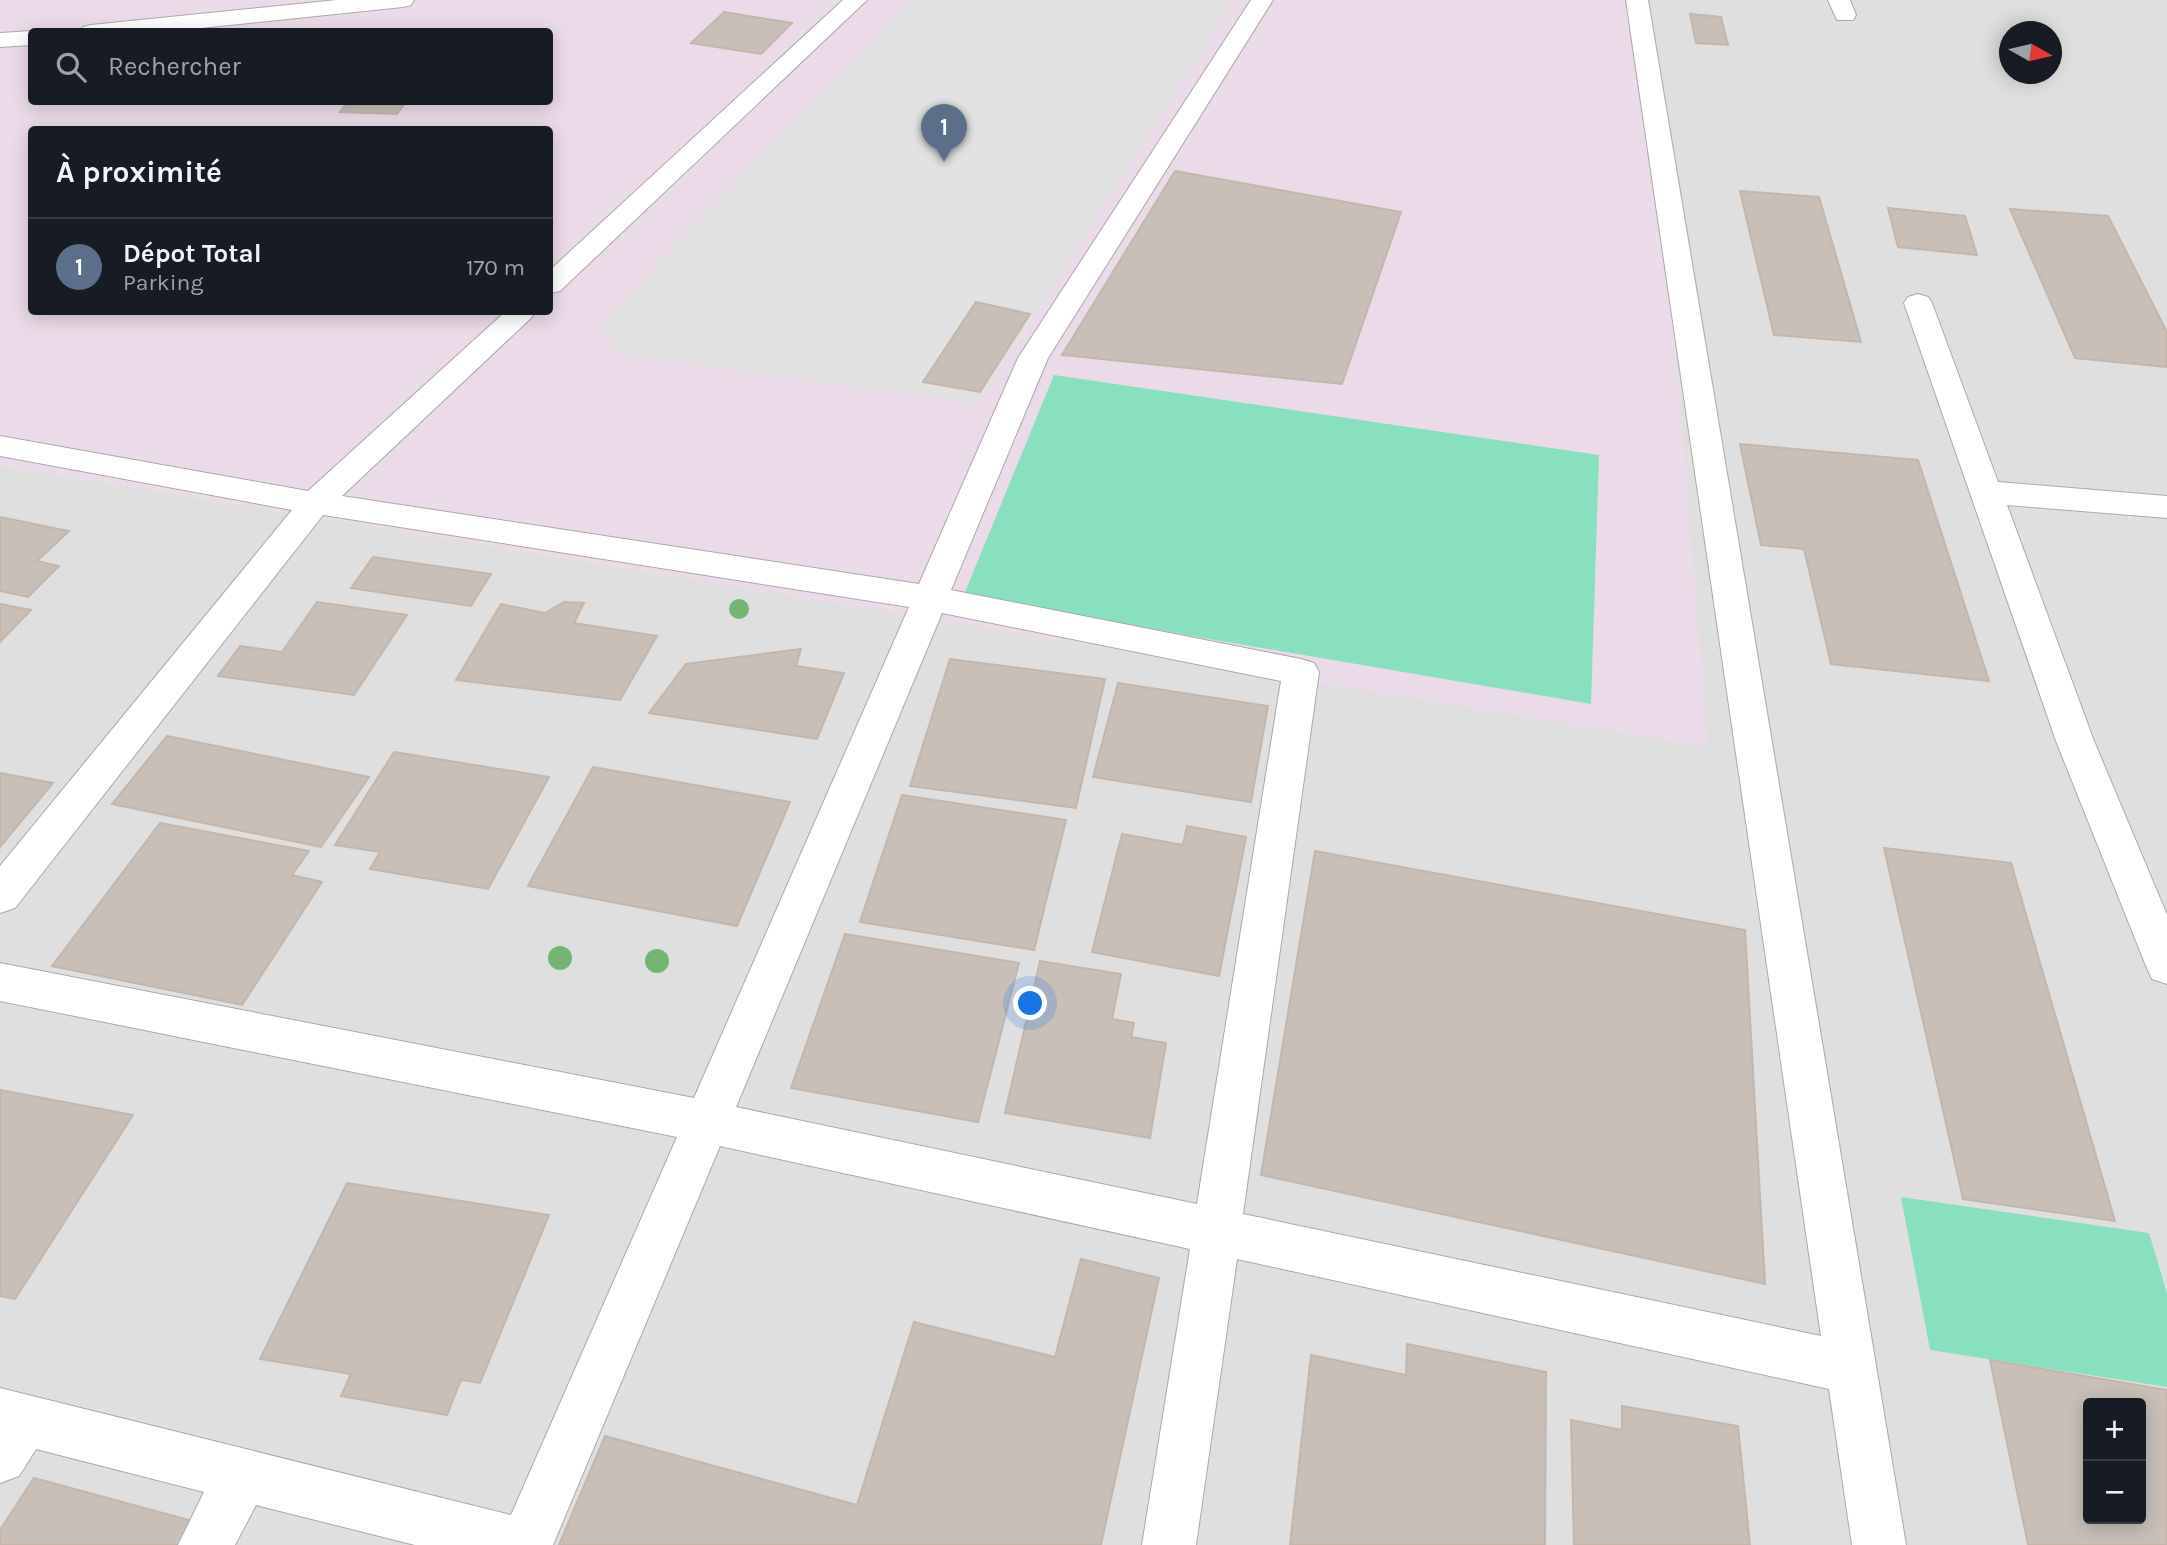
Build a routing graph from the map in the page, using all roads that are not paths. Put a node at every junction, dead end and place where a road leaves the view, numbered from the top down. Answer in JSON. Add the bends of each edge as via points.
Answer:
{"nodes":[{"id":1,"x":403,"y":0,"type":"edge"},
{"id":2,"x":856,"y":0,"type":"edge"},
{"id":3,"x":1262,"y":0,"type":"edge"},
{"id":4,"x":1637,"y":0,"type":"edge"},
{"id":5,"x":130,"y":28,"type":"edge"},
{"id":6,"x":28,"y":38,"type":"edge"},
{"id":7,"x":0,"y":40,"type":"edge"},
{"id":8,"x":553,"y":282,"type":"edge"},
{"id":9,"x":1918,"y":303,"type":"dead end"},
{"id":10,"x":518,"y":315,"type":"edge"},
{"id":11,"x":0,"y":446,"type":"edge"},
{"id":12,"x":1985,"y":492,"type":"junction"},
{"id":13,"x":315,"y":503,"type":"junction"},
{"id":14,"x":2167,"y":507,"type":"edge"},
{"id":15,"x":930,"y":598,"type":"junction"},
{"id":16,"x":0,"y":896,"type":"edge"},
{"id":17,"x":2167,"y":966,"type":"edge"},
{"id":18,"x":0,"y":982,"type":"edge"},
{"id":19,"x":707,"y":1122,"type":"junction"},
{"id":20,"x":1217,"y":1232,"type":"junction"},
{"id":21,"x":1851,"y":1368,"type":"junction"},
{"id":22,"x":8,"y":1431,"type":"edge"},
{"id":23,"x":243,"y":1475,"type":"junction"},
{"id":24,"x":205,"y":1545,"type":"edge"},
{"id":25,"x":524,"y":1545,"type":"edge"},
{"id":26,"x":1169,"y":1545,"type":"edge"},
{"id":27,"x":1879,"y":1545,"type":"edge"}],
"edges":[{"from":1,"to":5,"type":"street"},
{"from":2,"to":8,"type":"street"},
{"from":3,"to":15,"type":"street","via":[[1032,358]]},
{"from":4,"to":21,"type":"street"},
{"from":6,"to":7,"type":"street"},
{"from":9,"to":12,"type":"street"},
{"from":10,"to":13,"type":"street"},
{"from":11,"to":13,"type":"street"},
{"from":12,"to":14,"type":"street"},
{"from":12,"to":17,"type":"street","via":[[2074,741]]},
{"from":13,"to":15,"type":"street"},
{"from":13,"to":16,"type":"street"},
{"from":15,"to":19,"type":"street"},
{"from":15,"to":20,"type":"street","via":[[1301,672]]},
{"from":18,"to":19,"type":"street"},
{"from":19,"to":20,"type":"street"},
{"from":19,"to":25,"type":"street"},
{"from":20,"to":21,"type":"street"},
{"from":20,"to":26,"type":"street"},
{"from":21,"to":27,"type":"street"},
{"from":22,"to":23,"type":"street"},
{"from":23,"to":24,"type":"street"},
{"from":23,"to":25,"type":"street"}]}
